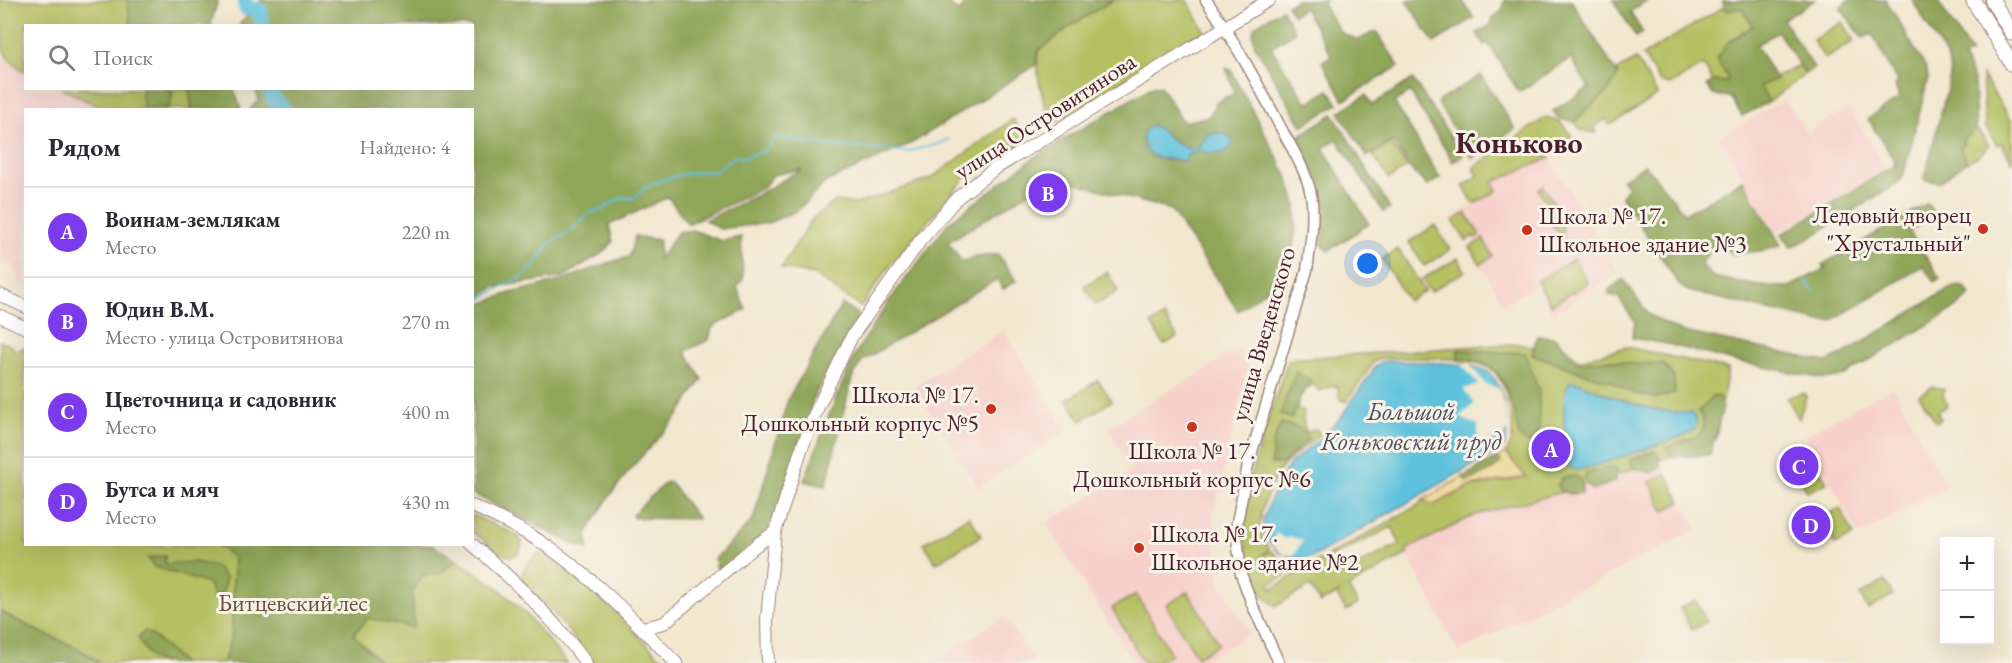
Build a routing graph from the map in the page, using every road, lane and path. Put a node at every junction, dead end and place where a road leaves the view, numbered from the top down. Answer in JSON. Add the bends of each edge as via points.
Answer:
{"nodes":[{"id":1,"x":1206,"y":0,"type":"edge"},
{"id":2,"x":1269,"y":0,"type":"edge"},
{"id":3,"x":1973,"y":0,"type":"edge"},
{"id":4,"x":1992,"y":0,"type":"edge"},
{"id":5,"x":1225,"y":27,"type":"junction"},
{"id":6,"x":2012,"y":33,"type":"edge"},
{"id":7,"x":2012,"y":64,"type":"edge"},
{"id":8,"x":0,"y":295,"type":"edge"},
{"id":9,"x":24,"y":306,"type":"edge"},
{"id":10,"x":0,"y":316,"type":"edge"},
{"id":11,"x":24,"y":327,"type":"edge"},
{"id":12,"x":474,"y":507,"type":"edge"},
{"id":13,"x":775,"y":532,"type":"junction"},
{"id":14,"x":474,"y":546,"type":"edge"},
{"id":15,"x":642,"y":628,"type":"junction"},
{"id":16,"x":586,"y":663,"type":"edge"},
{"id":17,"x":676,"y":663,"type":"edge"},
{"id":18,"x":768,"y":663,"type":"edge"},
{"id":19,"x":1279,"y":663,"type":"edge"}],
"edges":[{"from":1,"to":5,"type":"street","name":"улица Введенского"},
{"from":2,"to":5,"type":"main road","name":"улица Островитянова"},
{"from":3,"to":7,"type":"main road"},
{"from":4,"to":6,"type":"main road"},
{"from":5,"to":13,"type":"main road","name":"улица Островитянова","via":[[993,171],[957,198],[920,241],[852,336],[801,450]]},
{"from":5,"to":19,"type":"street","name":"улица Введенского","via":[[1293,150],[1312,201],[1307,270],[1248,465],[1236,528],[1241,574]]},
{"from":8,"to":9,"type":"main road"},
{"from":10,"to":11,"type":"main road"},
{"from":12,"to":15,"type":"main road","via":[[505,521],[569,562]]},
{"from":13,"to":15,"type":"main road","via":[[664,623]]},
{"from":13,"to":18,"type":"main road","name":"улица Островитянова","via":[[767,620]]},
{"from":14,"to":16,"type":"main road","via":[[546,614]]},
{"from":15,"to":17,"type":"main road"}]}
